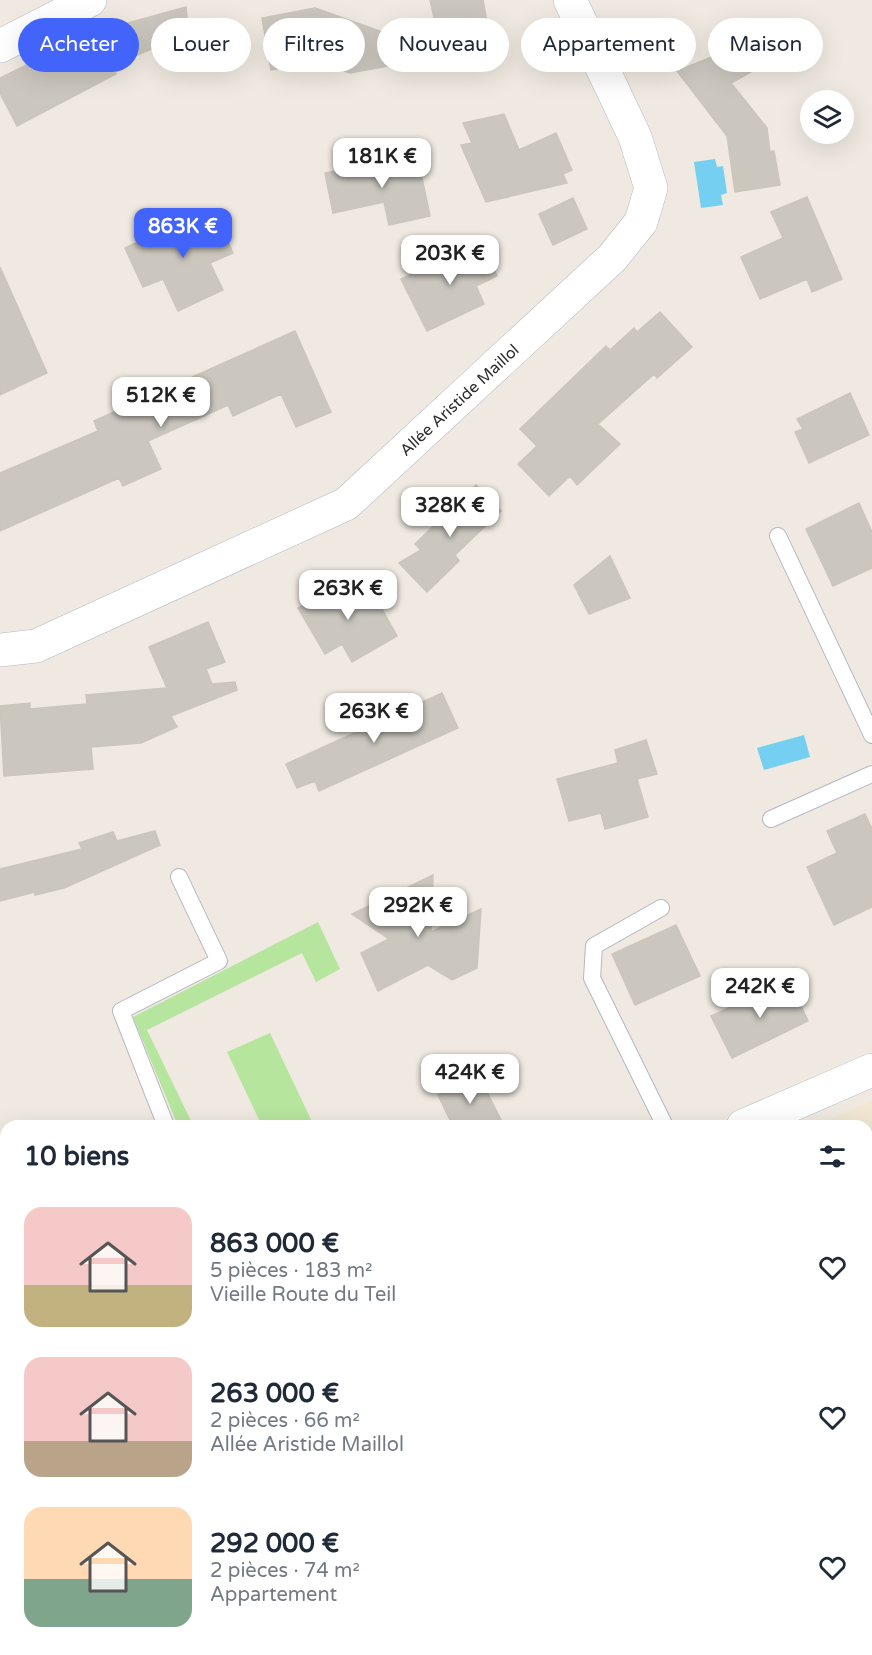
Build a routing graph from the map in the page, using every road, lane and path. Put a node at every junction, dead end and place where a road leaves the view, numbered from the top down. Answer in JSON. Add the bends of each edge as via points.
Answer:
{"nodes":[{"id":1,"x":90,"y":0,"type":"edge"},
{"id":2,"x":570,"y":0,"type":"edge"},
{"id":3,"x":0,"y":46,"type":"edge"},
{"id":4,"x":778,"y":536,"type":"dead end"},
{"id":5,"x":0,"y":650,"type":"edge"},
{"id":6,"x":872,"y":735,"type":"edge"},
{"id":7,"x":872,"y":774,"type":"edge"},
{"id":8,"x":771,"y":819,"type":"dead end"},
{"id":9,"x":179,"y":877,"type":"dead end"},
{"id":10,"x":661,"y":908,"type":"dead end"},
{"id":11,"x":872,"y":1070,"type":"edge"},
{"id":12,"x":164,"y":1120,"type":"edge"},
{"id":13,"x":662,"y":1120,"type":"edge"},
{"id":14,"x":757,"y":1120,"type":"edge"}],
"edges":[{"from":1,"to":3,"type":"street"},
{"from":2,"to":5,"type":"street","name":"Allée Aristide Maillol","via":[[635,137],[651,188],[641,222],[612,258],[346,504],[36,646]]},
{"from":4,"to":6,"type":"lane"},
{"from":7,"to":8,"type":"lane"},
{"from":9,"to":12,"type":"lane","via":[[219,961],[121,1011]]},
{"from":10,"to":13,"type":"lane","via":[[594,946],[592,978]]},
{"from":11,"to":14,"type":"street"}]}
